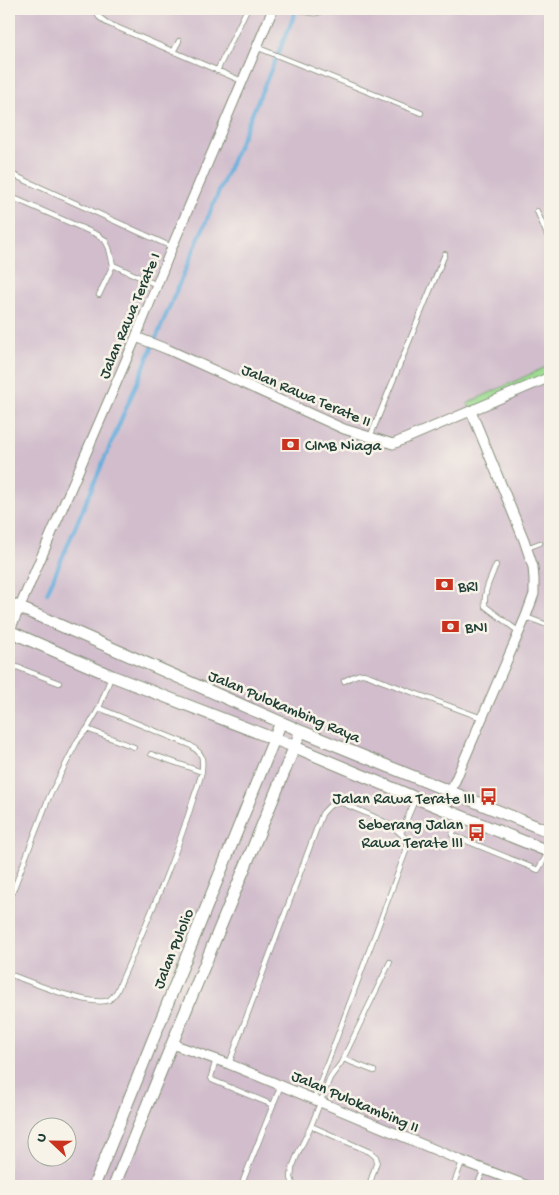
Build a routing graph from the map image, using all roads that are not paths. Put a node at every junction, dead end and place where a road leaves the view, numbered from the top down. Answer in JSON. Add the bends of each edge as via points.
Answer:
{"nodes":[{"id":1,"x":96,"y":9,"type":"edge"},
{"id":2,"x":247,"y":9,"type":"edge"},
{"id":3,"x":273,"y":9,"type":"edge"},
{"id":4,"x":298,"y":9,"type":"edge"},
{"id":5,"x":323,"y":9,"type":"edge"},
{"id":6,"x":179,"y":41,"type":"dead end"},
{"id":7,"x":256,"y":47,"type":"junction"},
{"id":8,"x":174,"y":52,"type":"junction"},
{"id":9,"x":217,"y":71,"type":"junction"},
{"id":10,"x":242,"y":82,"type":"junction"},
{"id":11,"x":421,"y":114,"type":"dead end"},
{"id":12,"x":9,"y":173,"type":"edge"},
{"id":13,"x":9,"y":196,"type":"edge"},
{"id":14,"x":537,"y":211,"type":"dead end"},
{"id":15,"x":550,"y":242,"type":"edge"},
{"id":16,"x":172,"y":247,"type":"junction"},
{"id":17,"x":445,"y":254,"type":"dead end"},
{"id":18,"x":113,"y":265,"type":"junction"},
{"id":19,"x":157,"y":285,"type":"junction"},
{"id":20,"x":99,"y":295,"type":"dead end"},
{"id":21,"x":136,"y":337,"type":"junction"},
{"id":22,"x":550,"y":377,"type":"edge"},
{"id":23,"x":471,"y":411,"type":"junction"},
{"id":24,"x":370,"y":437,"type":"junction"},
{"id":25,"x":540,"y":543,"type":"dead end"},
{"id":26,"x":527,"y":548,"type":"junction"},
{"id":27,"x":496,"y":565,"type":"dead end"},
{"id":28,"x":14,"y":605,"type":"edge"},
{"id":29,"x":526,"y":616,"type":"junction"},
{"id":30,"x":550,"y":626,"type":"edge"},
{"id":31,"x":9,"y":632,"type":"edge"},
{"id":32,"x":519,"y":632,"type":"junction"},
{"id":33,"x":9,"y":664,"type":"edge"},
{"id":34,"x":112,"y":676,"type":"junction"},
{"id":35,"x":344,"y":681,"type":"dead end"},
{"id":36,"x":59,"y":683,"type":"dead end"},
{"id":37,"x":99,"y":708,"type":"junction"},
{"id":38,"x":482,"y":718,"type":"junction"},
{"id":39,"x":281,"y":722,"type":"junction"},
{"id":40,"x":87,"y":729,"type":"junction"},
{"id":41,"x":302,"y":731,"type":"junction"},
{"id":42,"x":274,"y":740,"type":"junction"},
{"id":43,"x":134,"y":747,"type":"dead end"},
{"id":44,"x":295,"y":748,"type":"junction"},
{"id":45,"x":151,"y":754,"type":"dead end"},
{"id":46,"x":202,"y":772,"type":"junction"},
{"id":47,"x":450,"y":791,"type":"junction"},
{"id":48,"x":416,"y":798,"type":"junction"},
{"id":49,"x":443,"y":809,"type":"junction"},
{"id":50,"x":461,"y":816,"type":"junction"},
{"id":51,"x":550,"y":832,"type":"edge"},
{"id":52,"x":401,"y":833,"type":"junction"},
{"id":53,"x":549,"y":852,"type":"edge"},
{"id":54,"x":9,"y":901,"type":"edge"},
{"id":55,"x":390,"y":962,"type":"dead end"},
{"id":56,"x":9,"y":974,"type":"edge"},
{"id":57,"x":172,"y":1044,"type":"junction"},
{"id":58,"x":216,"y":1059,"type":"junction"},
{"id":59,"x":343,"y":1059,"type":"junction"},
{"id":60,"x":229,"y":1064,"type":"junction"},
{"id":61,"x":374,"y":1071,"type":"dead end"},
{"id":62,"x":280,"y":1085,"type":"junction"},
{"id":63,"x":317,"y":1100,"type":"junction"},
{"id":64,"x":273,"y":1105,"type":"junction"},
{"id":65,"x":311,"y":1126,"type":"junction"},
{"id":66,"x":462,"y":1161,"type":"junction"},
{"id":67,"x":484,"y":1169,"type":"junction"},
{"id":68,"x":99,"y":1173,"type":"junction"},
{"id":69,"x":243,"y":1181,"type":"dead end"},
{"id":70,"x":116,"y":1183,"type":"edge"},
{"id":71,"x":94,"y":1186,"type":"edge"},
{"id":72,"x":296,"y":1186,"type":"edge"},
{"id":73,"x":369,"y":1186,"type":"edge"},
{"id":74,"x":453,"y":1186,"type":"edge"},
{"id":75,"x":477,"y":1186,"type":"edge"},
{"id":76,"x":528,"y":1186,"type":"edge"}],
"edges":[{"from":1,"to":8,"type":"lane","via":[[99,17],[107,23]]},
{"from":2,"to":9,"type":"lane"},
{"from":3,"to":7,"type":"street","name":"Jalan Rawa Terate I"},
{"from":4,"to":5,"type":"lane","via":[[314,14]]},
{"from":6,"to":8,"type":"lane"},
{"from":7,"to":10,"type":"street","name":"Jalan Rawa Terate I"},
{"from":7,"to":11,"type":"lane"},
{"from":8,"to":9,"type":"lane"},
{"from":9,"to":10,"type":"lane"},
{"from":10,"to":16,"type":"street","name":"Jalan Rawa Terate I"},
{"from":12,"to":16,"type":"lane"},
{"from":13,"to":18,"type":"lane","via":[[98,235],[110,248]]},
{"from":14,"to":15,"type":"lane"},
{"from":16,"to":19,"type":"street","name":"Jalan Rawa Terate I"},
{"from":17,"to":24,"type":"lane"},
{"from":18,"to":19,"type":"lane"},
{"from":18,"to":20,"type":"lane"},
{"from":19,"to":21,"type":"street","name":"Jalan Rawa Terate I"},
{"from":21,"to":24,"type":"street","name":"Jalan Rawa Terate II","via":[[344,430]]},
{"from":21,"to":28,"type":"street","name":"Jalan Rawa Terate I"},
{"from":22,"to":23,"type":"street","name":"Jalan Rawa Terate II"},
{"from":23,"to":24,"type":"street","name":"Jalan Rawa Terate II","via":[[393,444]]},
{"from":23,"to":26,"type":"street"},
{"from":25,"to":26,"type":"lane"},
{"from":26,"to":29,"type":"street","via":[[533,567],[534,594]]},
{"from":27,"to":32,"type":"lane","via":[[486,591],[485,606]]},
{"from":28,"to":31,"type":"street","name":"Jalan Rawa Terate I"},
{"from":28,"to":39,"type":"street","name":"Jalan Pulokambing Raya"},
{"from":29,"to":30,"type":"lane"},
{"from":29,"to":32,"type":"street"},
{"from":31,"to":34,"type":"street"},
{"from":32,"to":38,"type":"street"},
{"from":33,"to":36,"type":"lane"},
{"from":34,"to":37,"type":"lane"},
{"from":34,"to":42,"type":"street"},
{"from":35,"to":38,"type":"lane","via":[[364,673]]},
{"from":37,"to":40,"type":"lane"},
{"from":37,"to":46,"type":"lane","via":[[190,745],[202,758]]},
{"from":38,"to":47,"type":"street"},
{"from":39,"to":41,"type":"street","name":"Jalan Pulokambing Raya"},
{"from":39,"to":42,"type":"street","name":"Jalan Pulolio"},
{"from":40,"to":43,"type":"lane"},
{"from":40,"to":54,"type":"lane","via":[[49,797]]},
{"from":41,"to":44,"type":"street"},
{"from":41,"to":47,"type":"street","name":"Jalan Pulokambing Raya"},
{"from":42,"to":44,"type":"street"},
{"from":42,"to":68,"type":"street","name":"Jalan Pulolio"},
{"from":44,"to":48,"type":"street"},
{"from":44,"to":57,"type":"street"},
{"from":45,"to":46,"type":"lane"},
{"from":46,"to":56,"type":"lane","via":[[171,865],[117,992],[98,1002],[60,993]]},
{"from":47,"to":49,"type":"street"},
{"from":47,"to":51,"type":"street","name":"Jalan Pulokambing Raya"},
{"from":48,"to":49,"type":"street"},
{"from":48,"to":52,"type":"lane"},
{"from":49,"to":50,"type":"street"},
{"from":50,"to":53,"type":"street"},
{"from":50,"to":53,"type":"lane","via":[[452,835],[538,870]]},
{"from":52,"to":60,"type":"lane","via":[[340,802],[328,806],[322,814]]},
{"from":52,"to":63,"type":"lane","via":[[406,839],[406,851]]},
{"from":55,"to":59,"type":"lane"},
{"from":57,"to":58,"type":"street","name":"Jalan Pulokambing II"},
{"from":57,"to":70,"type":"street"},
{"from":58,"to":60,"type":"street","name":"Jalan Pulokambing II"},
{"from":58,"to":64,"type":"lane","via":[[210,1077],[212,1080]]},
{"from":59,"to":61,"type":"lane"},
{"from":59,"to":63,"type":"lane"},
{"from":60,"to":62,"type":"street","name":"Jalan Pulokambing II"},
{"from":62,"to":63,"type":"street","name":"Jalan Pulokambing II"},
{"from":62,"to":64,"type":"lane"},
{"from":63,"to":65,"type":"lane"},
{"from":63,"to":66,"type":"street","name":"Jalan Pulokambing II"},
{"from":64,"to":69,"type":"lane"},
{"from":65,"to":72,"type":"lane","via":[[292,1168],[291,1178]]},
{"from":65,"to":73,"type":"lane","via":[[376,1157]]},
{"from":66,"to":67,"type":"street","name":"Jalan Pulokambing II"},
{"from":66,"to":74,"type":"lane"},
{"from":67,"to":75,"type":"lane"},
{"from":67,"to":76,"type":"street","name":"Jalan Pulokambing II"},
{"from":68,"to":70,"type":"street"},
{"from":68,"to":71,"type":"street","name":"Jalan Pulolio"}]}
